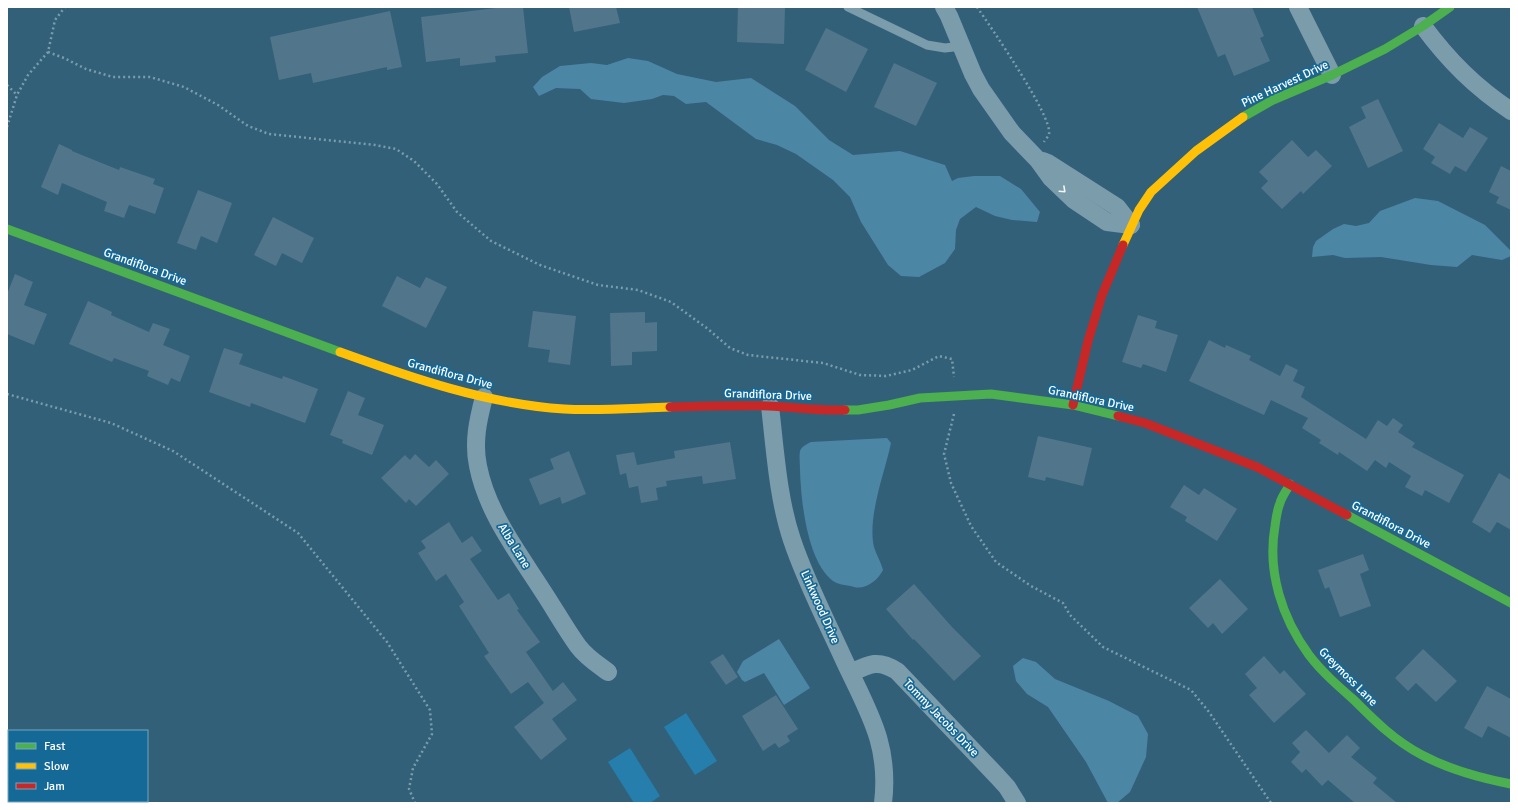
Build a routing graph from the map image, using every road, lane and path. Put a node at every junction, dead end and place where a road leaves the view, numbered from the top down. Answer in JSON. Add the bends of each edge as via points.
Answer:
{"nodes":[{"id":1,"x":66,"y":7,"type":"edge"},
{"id":2,"x":848,"y":7,"type":"edge"},
{"id":3,"x":944,"y":7,"type":"edge"},
{"id":4,"x":977,"y":7,"type":"edge"},
{"id":5,"x":1298,"y":7,"type":"edge"},
{"id":6,"x":1450,"y":7,"type":"edge"},
{"id":7,"x":1422,"y":26,"type":"junction"},
{"id":8,"x":962,"y":46,"type":"junction"},
{"id":9,"x":48,"y":52,"type":"junction"},
{"id":10,"x":1332,"y":75,"type":"junction"},
{"id":11,"x":7,"y":85,"type":"edge"},
{"id":12,"x":17,"y":95,"type":"junction"},
{"id":13,"x":1511,"y":111,"type":"edge"},
{"id":14,"x":7,"y":127,"type":"edge"},
{"id":15,"x":1035,"y":157,"type":"junction"},
{"id":16,"x":1131,"y":225,"type":"junction"},
{"id":17,"x":7,"y":230,"type":"edge"},
{"id":18,"x":7,"y":394,"type":"edge"},
{"id":19,"x":956,"y":394,"type":"junction"},
{"id":20,"x":484,"y":397,"type":"junction"},
{"id":21,"x":1073,"y":405,"type":"junction"},
{"id":22,"x":770,"y":406,"type":"junction"},
{"id":23,"x":1290,"y":484,"type":"junction"},
{"id":24,"x":1511,"y":603,"type":"edge"},
{"id":25,"x":608,"y":672,"type":"dead end"},
{"id":26,"x":851,"y":674,"type":"junction"},
{"id":27,"x":1511,"y":784,"type":"edge"},
{"id":28,"x":415,"y":803,"type":"edge"},
{"id":29,"x":883,"y":803,"type":"edge"},
{"id":30,"x":1017,"y":803,"type":"edge"},
{"id":31,"x":1270,"y":803,"type":"edge"}],
"edges":[{"from":1,"to":9,"type":"path","via":[[55,20]]},
{"from":2,"to":8,"type":"lane","via":[[927,45],[940,48]]},
{"from":3,"to":8,"type":"street"},
{"from":4,"to":15,"type":"path","via":[[1024,78],[1048,126],[1049,134]]},
{"from":5,"to":10,"type":"street"},
{"from":6,"to":7,"type":"street","name":"Pine Harvest Drive"},
{"from":7,"to":10,"type":"street","name":"Pine Harvest Drive","via":[[1385,49]]},
{"from":7,"to":13,"type":"street","via":[[1441,51],[1468,78]]},
{"from":8,"to":15,"type":"street","via":[[973,74],[987,98]]},
{"from":9,"to":12,"type":"path","via":[[28,75]]},
{"from":9,"to":19,"type":"path","via":[[86,69],[113,77],[150,77],[184,87],[248,126],[269,134],[396,149],[414,161],[437,184],[457,212],[491,241],[540,265],[598,285],[638,290],[671,302],[730,348],[748,355],[823,364],[860,375],[886,376],[912,370],[939,356],[952,359]]},
{"from":10,"to":16,"type":"street","name":"Pine Harvest Drive","via":[[1257,109],[1214,136],[1151,192]]},
{"from":11,"to":12,"type":"path"},
{"from":12,"to":14,"type":"path"},
{"from":15,"to":16,"type":"street","via":[[1048,162],[1117,207]]},
{"from":16,"to":21,"type":"street","name":"Pine Harvest Drive","via":[[1095,315]]},
{"from":17,"to":20,"type":"street","name":"Grandiflora Drive","via":[[393,371]]},
{"from":18,"to":28,"type":"path","via":[[111,423],[173,451],[298,533],[387,642],[430,710],[432,734],[413,768],[410,789]]},
{"from":19,"to":21,"type":"street","name":"Grandiflora Drive","via":[[991,394]]},
{"from":19,"to":22,"type":"street","name":"Grandiflora Drive","via":[[858,410],[830,411]]},
{"from":19,"to":31,"type":"path","via":[[954,419],[944,454],[951,483],[971,526],[996,562],[1031,586],[1063,603],[1070,615],[1103,647],[1191,690],[1209,712]]},
{"from":20,"to":22,"type":"street","name":"Grandiflora Drive","via":[[534,406],[589,410]]},
{"from":20,"to":25,"type":"street","name":"Alba Lane","via":[[477,425],[476,445],[478,465],[488,499],[507,535],[578,646]]},
{"from":21,"to":23,"type":"street","name":"Grandiflora Drive","via":[[1145,423],[1257,467]]},
{"from":22,"to":26,"type":"street","name":"Linkwood Drive","via":[[778,469],[792,539],[811,588]]},
{"from":23,"to":24,"type":"street","name":"Grandiflora Drive"},
{"from":23,"to":27,"type":"street","name":"Greymoss Lane","via":[[1280,503],[1274,528],[1274,579],[1293,631],[1309,654],[1361,708],[1407,747],[1458,772]]},
{"from":26,"to":29,"type":"street","name":"Linkwood Drive","via":[[876,729],[881,748],[884,767]]},
{"from":26,"to":30,"type":"street","name":"Tommy Jacobs Drive","via":[[869,664],[888,666],[897,671],[997,776]]}]}
